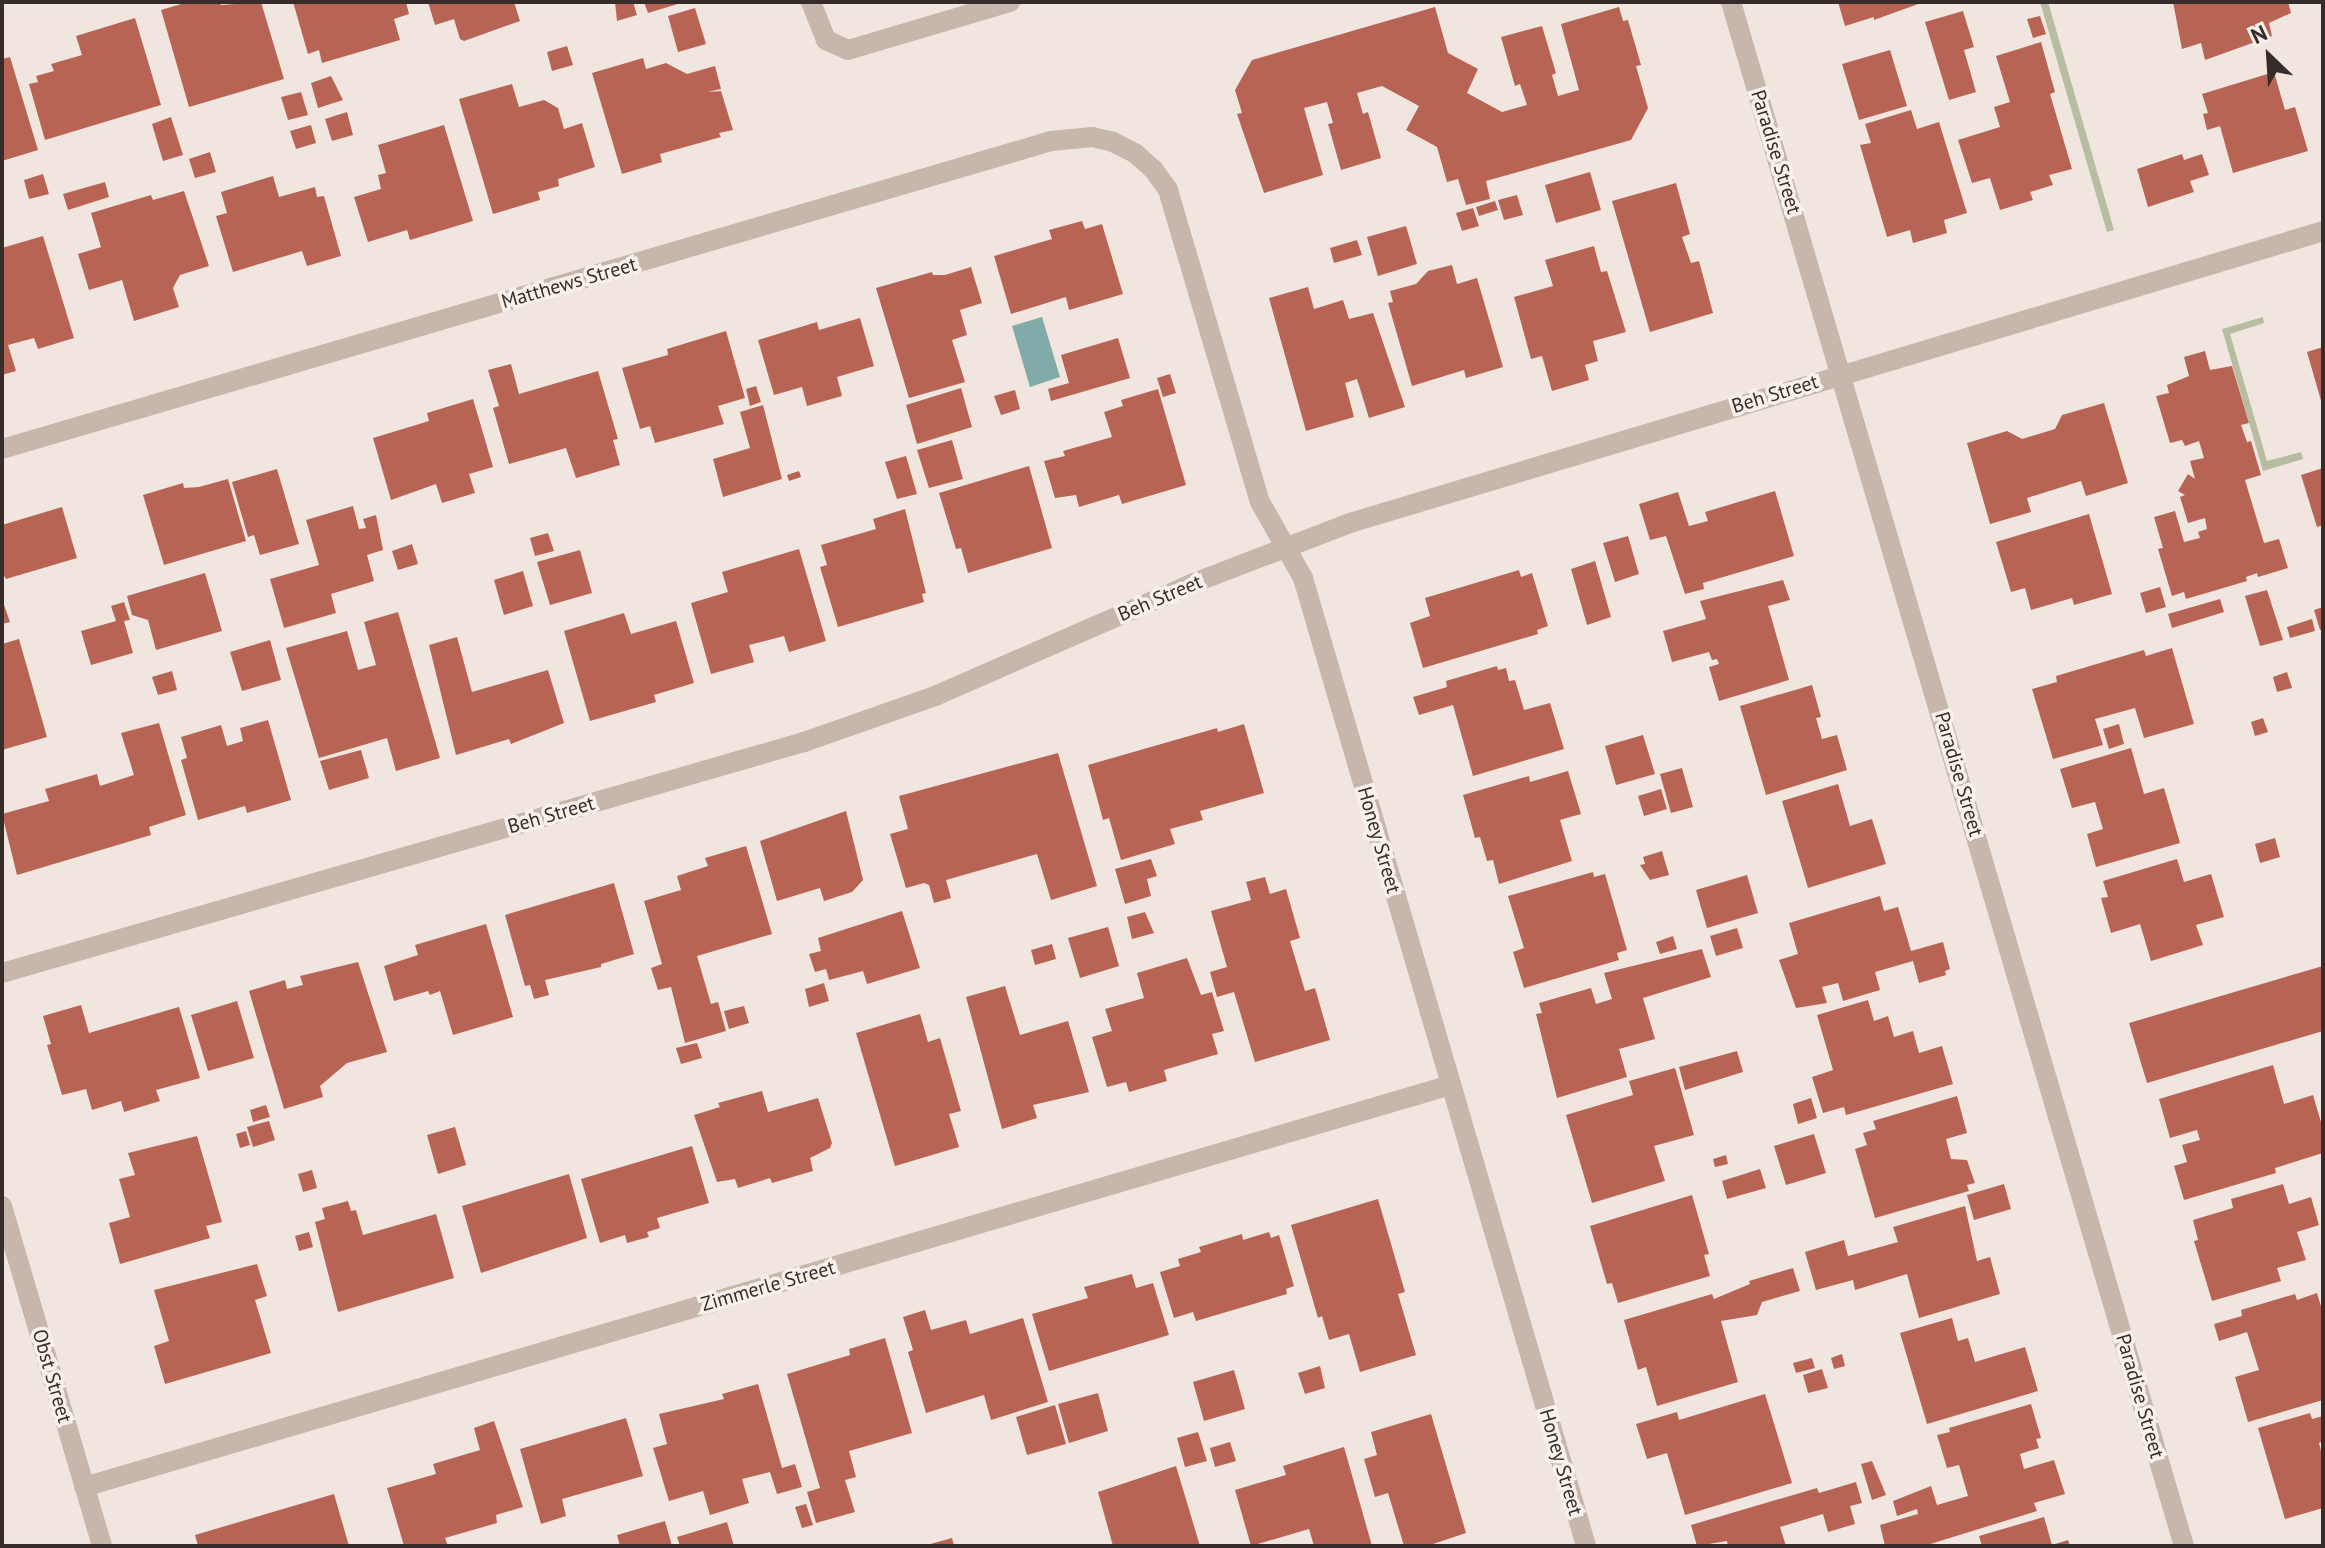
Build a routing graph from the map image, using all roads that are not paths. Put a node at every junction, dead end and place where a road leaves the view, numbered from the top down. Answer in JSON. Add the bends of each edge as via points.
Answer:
{"nodes":[{"id":1,"x":811,"y":2,"type":"edge"},
{"id":2,"x":1010,"y":2,"type":"edge"},
{"id":3,"x":1731,"y":2,"type":"edge"},
{"id":4,"x":1135,"y":153,"type":"joint"},
{"id":5,"x":2323,"y":231,"type":"edge"},
{"id":6,"x":1842,"y":374,"type":"junction"},
{"id":7,"x":2,"y":449,"type":"edge"},
{"id":8,"x":1285,"y":546,"type":"junction"},
{"id":9,"x":2,"y":973,"type":"edge"},
{"id":10,"x":1451,"y":1085,"type":"junction"},
{"id":11,"x":2,"y":1206,"type":"edge"},
{"id":12,"x":84,"y":1487,"type":"junction"},
{"id":13,"x":102,"y":1546,"type":"edge"},
{"id":14,"x":1586,"y":1546,"type":"edge"},
{"id":15,"x":2184,"y":1546,"type":"edge"}],
"edges":[{"from":1,"to":2,"type":"street","via":[[826,40],[848,50]]},
{"from":3,"to":6,"type":"street","name":"Paradise Street"},
{"from":4,"to":7,"type":"street","name":"Matthews Street","via":[[1092,137],[1051,141]]},
{"from":4,"to":8,"type":"street","name":"Honey Street","via":[[1168,190],[1260,502]]},
{"from":5,"to":6,"type":"street","name":"Beh Street"},
{"from":6,"to":8,"type":"street","name":"Beh Street","via":[[1417,501]]},
{"from":6,"to":15,"type":"street","name":"Paradise Street"},
{"from":8,"to":9,"type":"street","name":"Beh Street","via":[[881,717]]},
{"from":8,"to":10,"type":"street","name":"Honey Street","via":[[1303,578]]},
{"from":10,"to":12,"type":"street","name":"Zimmerle Street"},
{"from":10,"to":14,"type":"street","name":"Honey Street"},
{"from":11,"to":12,"type":"street","name":"Obst Street"},
{"from":12,"to":13,"type":"street","name":"Obst Street"}]}
